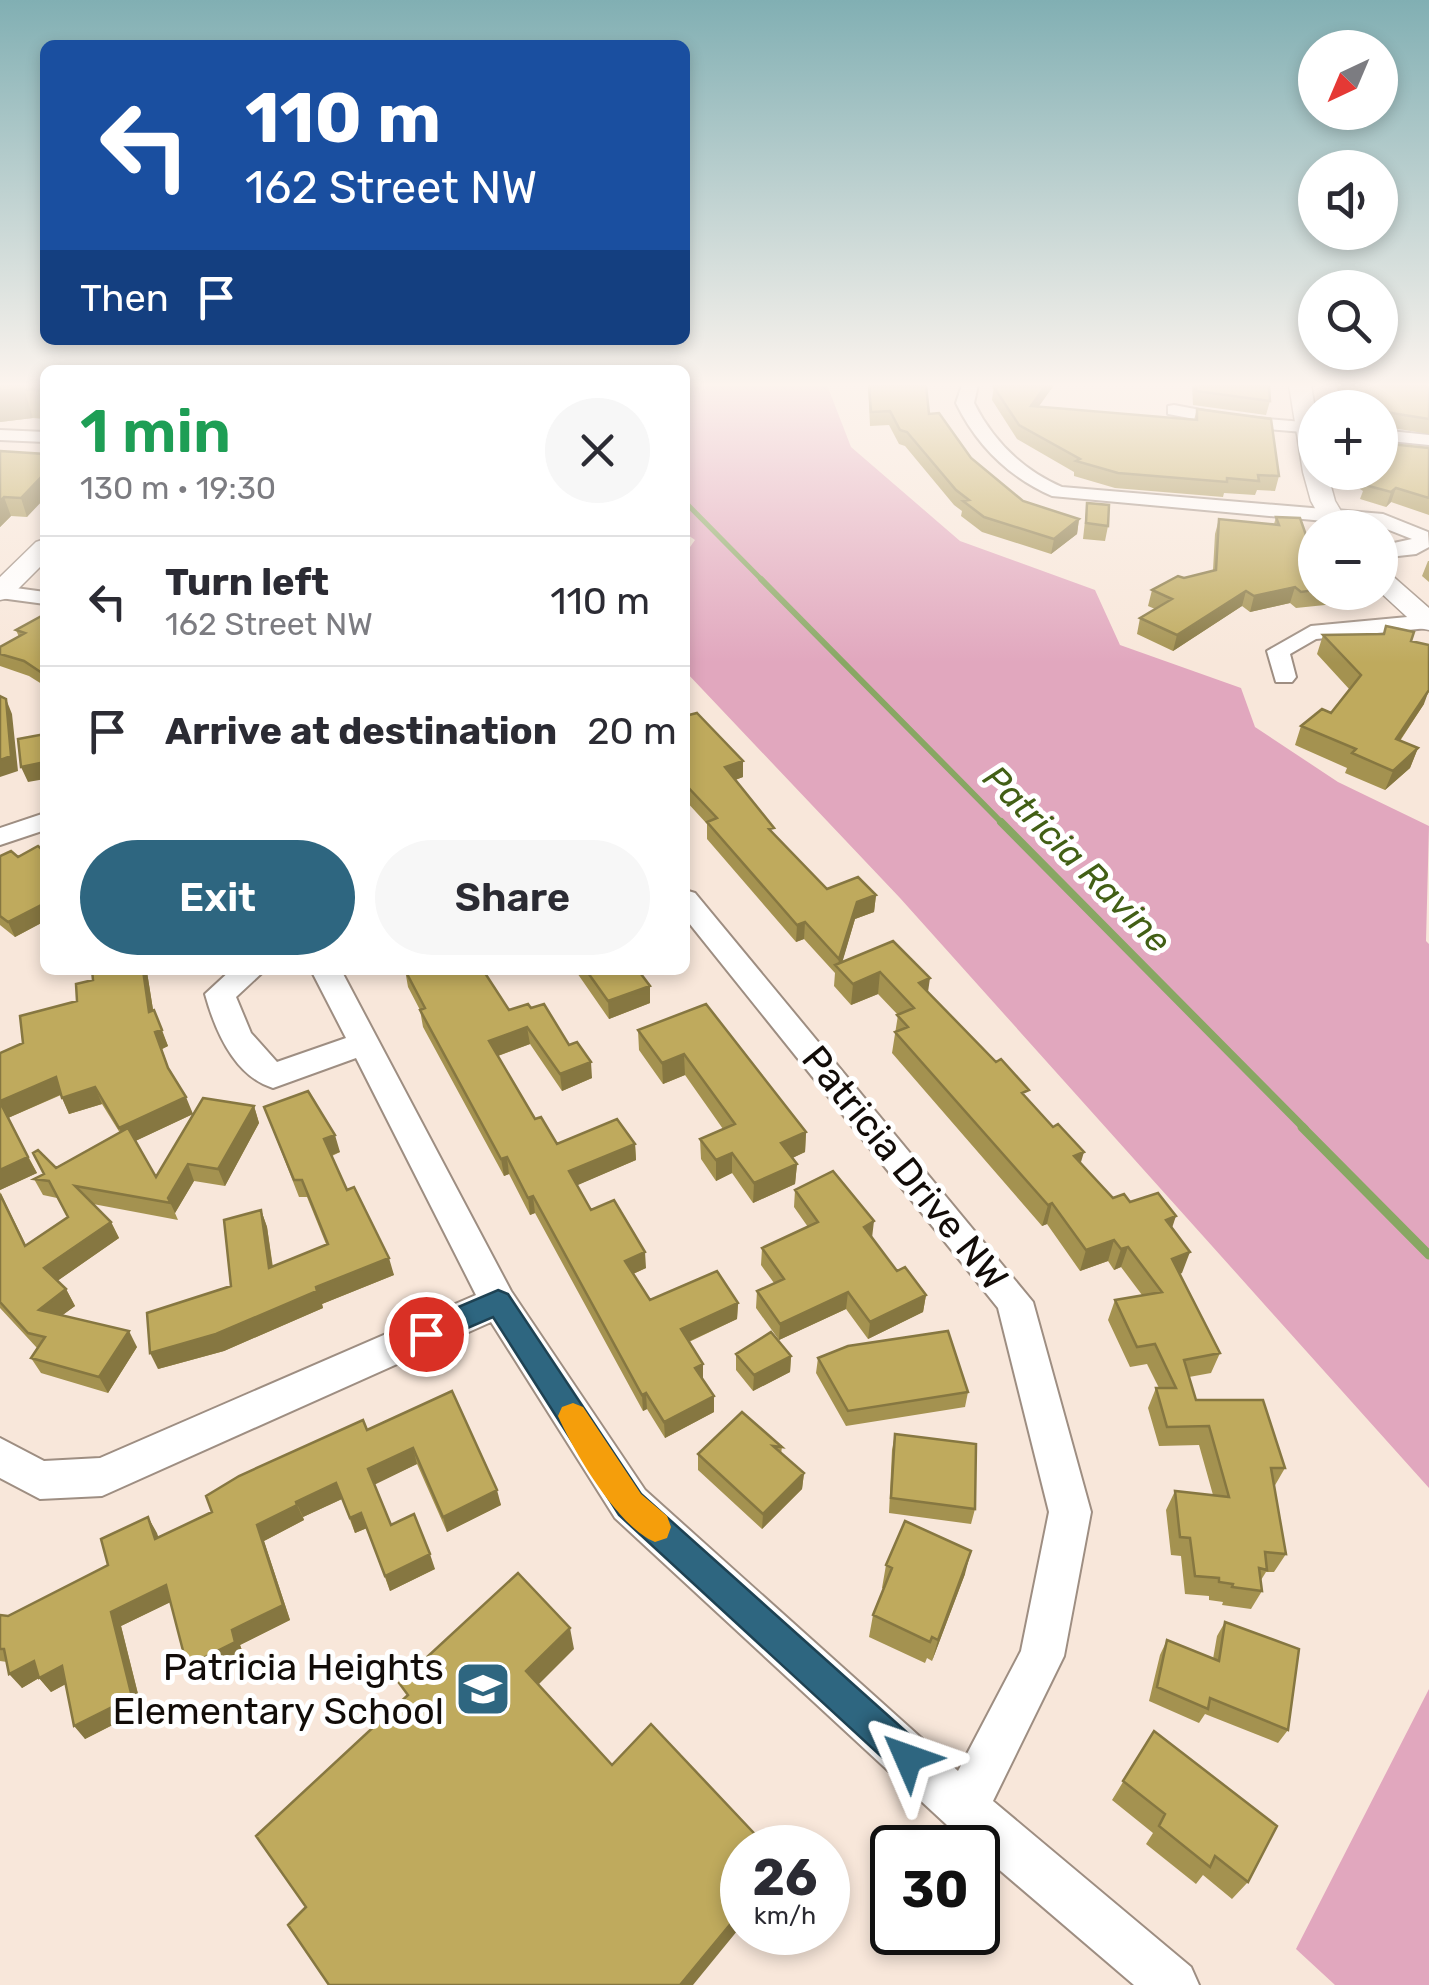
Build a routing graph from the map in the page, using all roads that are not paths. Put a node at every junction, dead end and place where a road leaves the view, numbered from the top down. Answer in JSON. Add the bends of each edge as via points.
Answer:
{"nodes":[{"id":1,"x":1029,"y":478,"type":"edge"},
{"id":2,"x":1298,"y":518,"type":"edge"},
{"id":3,"x":1398,"y":525,"type":"edge"},
{"id":4,"x":1398,"y":550,"type":"edge"},
{"id":5,"x":40,"y":552,"type":"edge"},
{"id":6,"x":0,"y":592,"type":"edge"},
{"id":7,"x":40,"y":593,"type":"edge"},
{"id":8,"x":40,"y":594,"type":"edge"},
{"id":9,"x":1398,"y":595,"type":"edge"},
{"id":10,"x":1428,"y":621,"type":"edge"},
{"id":11,"x":0,"y":624,"type":"edge"},
{"id":12,"x":1284,"y":678,"type":"dead end"},
{"id":13,"x":40,"y":824,"type":"edge"},
{"id":14,"x":0,"y":838,"type":"edge"},
{"id":15,"x":690,"y":906,"type":"edge"},
{"id":16,"x":244,"y":975,"type":"edge"},
{"id":17,"x":328,"y":975,"type":"edge"},
{"id":18,"x":361,"y":1044,"type":"junction"},
{"id":19,"x":498,"y":1302,"type":"junction"},
{"id":20,"x":0,"y":1457,"type":"edge"},
{"id":21,"x":964,"y":1808,"type":"junction"},
{"id":22,"x":1174,"y":1985,"type":"edge"}],
"edges":[{"from":1,"to":2,"type":"street","via":[[1059,492]]},
{"from":3,"to":4,"type":"street","via":[[1423,542]]},
{"from":5,"to":6,"type":"street"},
{"from":6,"to":7,"type":"street"},
{"from":8,"to":11,"type":"street"},
{"from":9,"to":10,"type":"street"},
{"from":10,"to":12,"type":"street","via":[[1311,633],[1278,651]]},
{"from":13,"to":14,"type":"street"},
{"from":15,"to":21,"type":"street","name":"Patricia Drive NW","via":[[1015,1302],[1070,1512],[1042,1656]]},
{"from":16,"to":18,"type":"street","via":[[220,994],[229,1027],[273,1076]]},
{"from":17,"to":18,"type":"street"},
{"from":18,"to":19,"type":"street"},
{"from":19,"to":20,"type":"street","via":[[102,1477],[40,1480]]},
{"from":19,"to":21,"type":"street","via":[[630,1504]]},
{"from":21,"to":22,"type":"street"}]}
